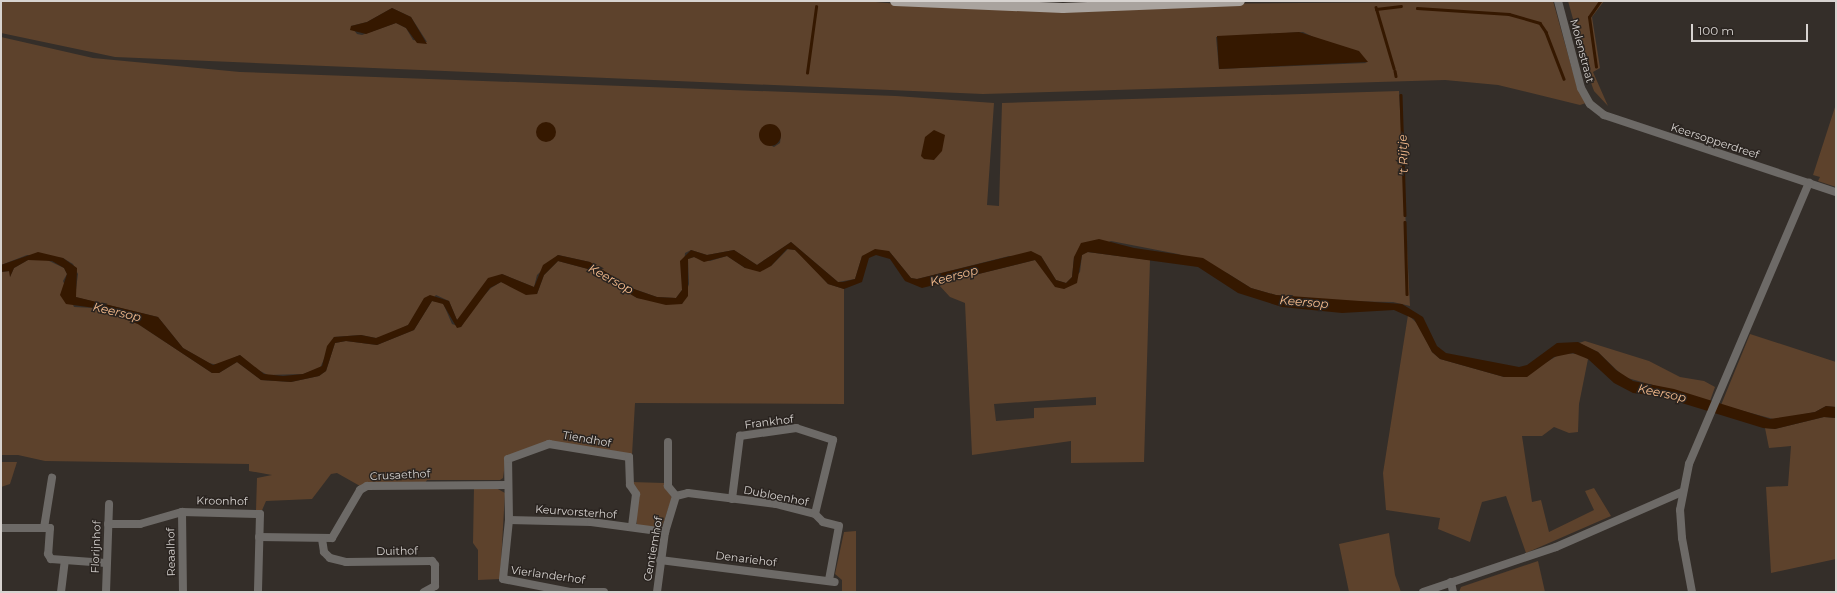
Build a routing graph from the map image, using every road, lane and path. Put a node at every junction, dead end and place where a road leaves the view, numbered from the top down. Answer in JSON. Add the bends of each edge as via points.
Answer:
{"nodes":[{"id":1,"x":895,"y":1,"type":"edge"},
{"id":2,"x":1240,"y":1,"type":"edge"},
{"id":3,"x":1558,"y":1,"type":"edge"},
{"id":4,"x":1590,"y":104,"type":"joint"},
{"id":5,"x":1809,"y":182,"type":"junction"},
{"id":6,"x":1836,"y":192,"type":"edge"},
{"id":7,"x":668,"y":442,"type":"dead end"},
{"id":8,"x":52,"y":478,"type":"dead end"},
{"id":9,"x":508,"y":485,"type":"junction"},
{"id":10,"x":1682,"y":492,"type":"junction"},
{"id":11,"x":676,"y":496,"type":"junction"},
{"id":12,"x":732,"y":499,"type":"junction"},
{"id":13,"x":109,"y":504,"type":"dead end"},
{"id":14,"x":182,"y":512,"type":"junction"},
{"id":15,"x":815,"y":514,"type":"junction"},
{"id":16,"x":509,"y":520,"type":"junction"},
{"id":17,"x":108,"y":524,"type":"junction"},
{"id":18,"x":632,"y":527,"type":"junction"},
{"id":19,"x":1,"y":528,"type":"edge"},
{"id":20,"x":44,"y":528,"type":"junction"},
{"id":21,"x":665,"y":532,"type":"junction"},
{"id":22,"x":259,"y":537,"type":"junction"},
{"id":23,"x":322,"y":539,"type":"junction"},
{"id":24,"x":660,"y":560,"type":"junction"},
{"id":25,"x":65,"y":561,"type":"junction"},
{"id":26,"x":106,"y":564,"type":"junction"},
{"id":27,"x":832,"y":581,"type":"joint"},
{"id":28,"x":1451,"y":582,"type":"junction"},
{"id":29,"x":61,"y":592,"type":"edge"},
{"id":30,"x":106,"y":592,"type":"edge"},
{"id":31,"x":183,"y":592,"type":"edge"},
{"id":32,"x":258,"y":592,"type":"edge"},
{"id":33,"x":424,"y":592,"type":"edge"},
{"id":34,"x":604,"y":592,"type":"edge"},
{"id":35,"x":657,"y":592,"type":"edge"},
{"id":36,"x":1422,"y":592,"type":"edge"},
{"id":37,"x":1453,"y":592,"type":"edge"},
{"id":38,"x":1692,"y":592,"type":"edge"}],
"edges":[{"from":1,"to":2,"type":"main road","via":[[1056,8]]},
{"from":3,"to":4,"type":"street","name":"Molenstraat","via":[[1581,88]]},
{"from":4,"to":5,"type":"street","name":"Keersopperdreef","via":[[1613,120]]},
{"from":5,"to":6,"type":"street","name":"Keersopperdreef"},
{"from":5,"to":10,"type":"street","via":[[1708,416]]},
{"from":7,"to":11,"type":"street","via":[[668,486]]},
{"from":8,"to":20,"type":"street"},
{"from":9,"to":16,"type":"street","name":"Tiendhof"},
{"from":9,"to":18,"type":"street","name":"Tiendhof","via":[[508,459],[549,444],[629,457],[630,485],[636,494]]},
{"from":9,"to":23,"type":"street","name":"Crusaethof","via":[[367,486],[360,490],[332,538]]},
{"from":10,"to":28,"type":"street","via":[[1556,547]]},
{"from":10,"to":38,"type":"street","via":[[1682,538]]},
{"from":11,"to":12,"type":"street","name":"Dubloenhof","via":[[688,493]]},
{"from":11,"to":21,"type":"street","name":"Centiemhof"},
{"from":12,"to":15,"type":"street","name":"Dubloenhof","via":[[776,504]]},
{"from":12,"to":15,"type":"street","name":"Frankhof","via":[[740,436],[796,428],[828,436],[833,440]]},
{"from":13,"to":17,"type":"street","name":"Florijnhof"},
{"from":14,"to":17,"type":"street","name":"Kroonhof","via":[[140,524]]},
{"from":14,"to":22,"type":"street","name":"Kroonhof","via":[[260,514]]},
{"from":14,"to":31,"type":"street","name":"Reaalhof"},
{"from":15,"to":27,"type":"street","name":"Dubloenhof","via":[[823,522],[839,526]]},
{"from":16,"to":18,"type":"street","name":"Keurvorsterhof","via":[[591,522]]},
{"from":16,"to":34,"type":"street","name":"Vierlanderhof","via":[[503,579],[570,592]]},
{"from":17,"to":26,"type":"street","name":"Florijnhof"},
{"from":18,"to":21,"type":"street","name":"Keurvorsterhof"},
{"from":19,"to":20,"type":"street"},
{"from":20,"to":25,"type":"street","via":[[50,528],[48,554],[51,559]]},
{"from":21,"to":24,"type":"street","name":"Centiemhof"},
{"from":22,"to":23,"type":"street"},
{"from":22,"to":32,"type":"street","name":"Kroonhof"},
{"from":23,"to":33,"type":"street","name":"Duithof","via":[[324,552],[330,558],[346,562],[432,561],[435,565],[435,586]]},
{"from":24,"to":27,"type":"street","name":"Denariehof"},
{"from":24,"to":35,"type":"street","name":"Centiemhof"},
{"from":25,"to":26,"type":"street"},
{"from":25,"to":29,"type":"street"},
{"from":26,"to":30,"type":"street","name":"Florijnhof"},
{"from":28,"to":36,"type":"street"},
{"from":28,"to":37,"type":"street"}]}
